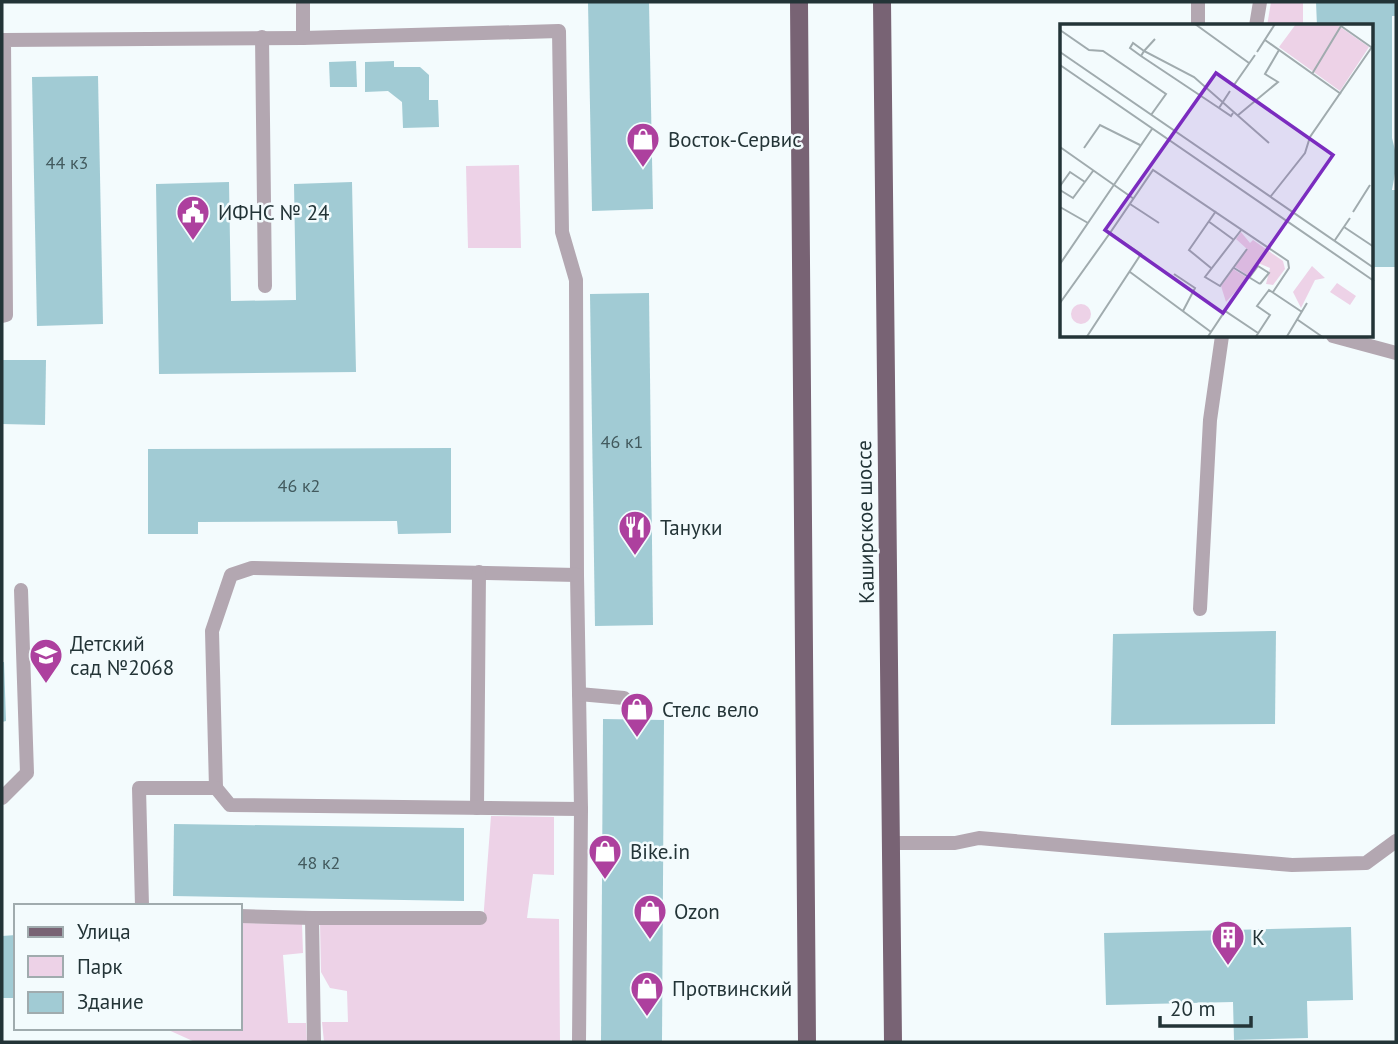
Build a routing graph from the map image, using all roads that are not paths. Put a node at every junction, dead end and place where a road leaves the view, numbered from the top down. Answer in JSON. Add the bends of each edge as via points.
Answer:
{"nodes":[{"id":1,"x":303,"y":2,"type":"edge"},
{"id":2,"x":799,"y":2,"type":"edge"},
{"id":3,"x":882,"y":2,"type":"edge"},
{"id":4,"x":1198,"y":2,"type":"edge"},
{"id":5,"x":1260,"y":2,"type":"edge"},
{"id":6,"x":1198,"y":24,"type":"edge"},
{"id":7,"x":1256,"y":24,"type":"edge"},
{"id":8,"x":262,"y":37,"type":"junction"},
{"id":9,"x":303,"y":38,"type":"junction"},
{"id":10,"x":3,"y":40,"type":"edge"},
{"id":11,"x":265,"y":286,"type":"dead end"},
{"id":12,"x":2,"y":316,"type":"edge"},
{"id":13,"x":1222,"y":338,"type":"edge"},
{"id":14,"x":1340,"y":338,"type":"edge"},
{"id":15,"x":1396,"y":353,"type":"edge"},
{"id":16,"x":479,"y":572,"type":"junction"},
{"id":17,"x":577,"y":575,"type":"junction"},
{"id":18,"x":21,"y":590,"type":"dead end"},
{"id":19,"x":1200,"y":609,"type":"dead end"},
{"id":20,"x":579,"y":694,"type":"junction"},
{"id":21,"x":624,"y":698,"type":"dead end"},
{"id":22,"x":216,"y":788,"type":"junction"},
{"id":23,"x":2,"y":798,"type":"edge"},
{"id":24,"x":477,"y":808,"type":"junction"},
{"id":25,"x":581,"y":809,"type":"junction"},
{"id":26,"x":1396,"y":841,"type":"edge"},
{"id":27,"x":891,"y":843,"type":"junction"},
{"id":28,"x":142,"y":904,"type":"edge"},
{"id":29,"x":242,"y":916,"type":"edge"},
{"id":30,"x":312,"y":918,"type":"junction"},
{"id":31,"x":480,"y":918,"type":"dead end"},
{"id":32,"x":313,"y":1042,"type":"edge"},
{"id":33,"x":579,"y":1042,"type":"edge"},
{"id":34,"x":807,"y":1042,"type":"edge"},
{"id":35,"x":893,"y":1042,"type":"edge"}],
"edges":[{"from":1,"to":9,"type":"lane"},
{"from":2,"to":34,"type":"main road"},
{"from":3,"to":27,"type":"main road","name":"Каширское шоссе"},
{"from":4,"to":6,"type":"lane"},
{"from":5,"to":7,"type":"lane"},
{"from":8,"to":9,"type":"lane"},
{"from":8,"to":10,"type":"lane"},
{"from":8,"to":11,"type":"lane"},
{"from":9,"to":17,"type":"lane","via":[[559,31],[562,232],[576,280]]},
{"from":10,"to":12,"type":"lane","via":[[6,316]]},
{"from":13,"to":19,"type":"lane","via":[[1210,420]]},
{"from":14,"to":15,"type":"lane"},
{"from":16,"to":17,"type":"lane"},
{"from":16,"to":22,"type":"lane","via":[[252,568],[231,575],[212,631]]},
{"from":16,"to":24,"type":"lane"},
{"from":17,"to":20,"type":"lane"},
{"from":18,"to":23,"type":"lane","via":[[27,773]]},
{"from":20,"to":21,"type":"lane"},
{"from":20,"to":25,"type":"lane"},
{"from":22,"to":24,"type":"lane","via":[[230,805]]},
{"from":22,"to":28,"type":"lane","via":[[138,788]]},
{"from":24,"to":25,"type":"lane"},
{"from":25,"to":33,"type":"lane"},
{"from":26,"to":27,"type":"lane","via":[[1366,863],[1292,865],[979,838],[955,843]]},
{"from":27,"to":35,"type":"main road","name":"Каширское шоссе"},
{"from":29,"to":30,"type":"lane"},
{"from":30,"to":31,"type":"lane"},
{"from":30,"to":32,"type":"lane"}]}
